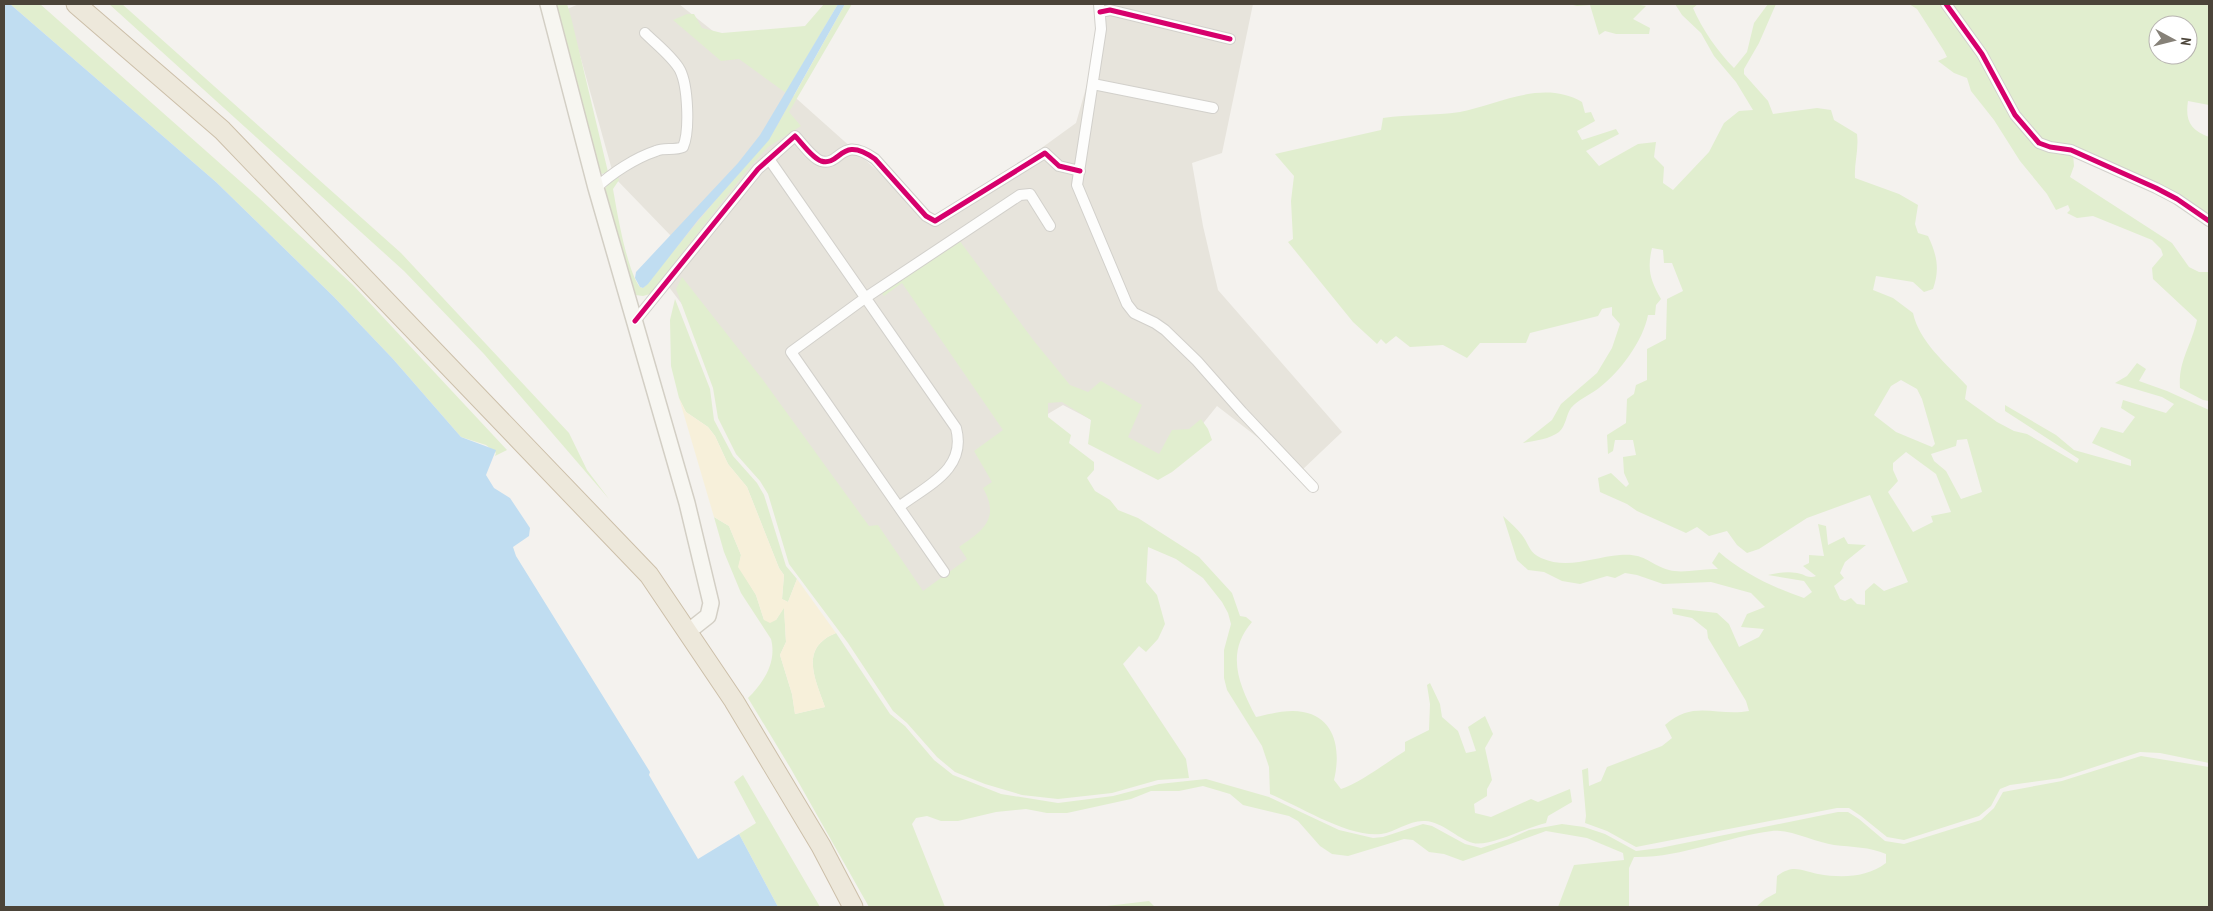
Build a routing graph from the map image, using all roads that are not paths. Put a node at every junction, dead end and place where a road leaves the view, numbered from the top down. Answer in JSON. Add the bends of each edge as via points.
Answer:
{"nodes":[{"id":1,"x":76,"y":4,"type":"edge"},
{"id":2,"x":548,"y":4,"type":"edge"},
{"id":3,"x":1946,"y":4,"type":"edge"},
{"id":4,"x":1105,"y":7,"type":"edge"},
{"id":5,"x":645,"y":33,"type":"dead end"},
{"id":6,"x":1230,"y":39,"type":"dead end"},
{"id":7,"x":1093,"y":84,"type":"junction"},
{"id":8,"x":1212,"y":108,"type":"dead end"},
{"id":9,"x":769,"y":159,"type":"junction"},
{"id":10,"x":1080,"y":171,"type":"junction"},
{"id":11,"x":596,"y":188,"type":"junction"},
{"id":12,"x":2209,"y":222,"type":"edge"},
{"id":13,"x":1050,"y":226,"type":"dead end"},
{"id":14,"x":865,"y":298,"type":"junction"},
{"id":15,"x":635,"y":321,"type":"junction"},
{"id":16,"x":1313,"y":487,"type":"dead end"},
{"id":17,"x":900,"y":506,"type":"junction"},
{"id":18,"x":944,"y":572,"type":"dead end"},
{"id":19,"x":689,"y":632,"type":"junction"},
{"id":20,"x":853,"y":907,"type":"edge"}],
"edges":[{"from":1,"to":19,"type":"highway","via":[[222,130],[649,575]]},
{"from":2,"to":11,"type":"main road"},
{"from":3,"to":12,"type":"street","via":[[1982,54],[2015,115],[2039,143],[2050,148],[2071,150],[2156,188]]},
{"from":4,"to":6,"type":"street"},
{"from":4,"to":7,"type":"street"},
{"from":5,"to":11,"type":"street","via":[[679,68],[686,102],[686,140],[683,147],[658,150],[608,176]]},
{"from":7,"to":8,"type":"street"},
{"from":7,"to":10,"type":"street"},
{"from":9,"to":10,"type":"street","via":[[795,136],[819,160],[826,161],[846,150],[858,148],[875,159],[926,216],[935,221],[1045,153],[1059,166]]},
{"from":9,"to":14,"type":"street"},
{"from":9,"to":15,"type":"street"},
{"from":10,"to":16,"type":"street","via":[[1077,185],[1127,304],[1134,313],[1165,330],[1197,361]]},
{"from":11,"to":15,"type":"main road"},
{"from":13,"to":14,"type":"street","via":[[1030,194],[1020,195]]},
{"from":14,"to":17,"type":"street","via":[[956,428],[958,438],[954,462],[943,475]]},
{"from":14,"to":17,"type":"street","via":[[791,352]]},
{"from":15,"to":19,"type":"main road","via":[[711,602],[708,616]]},
{"from":17,"to":18,"type":"street"},
{"from":19,"to":20,"type":"highway","via":[[795,800]]}]}
